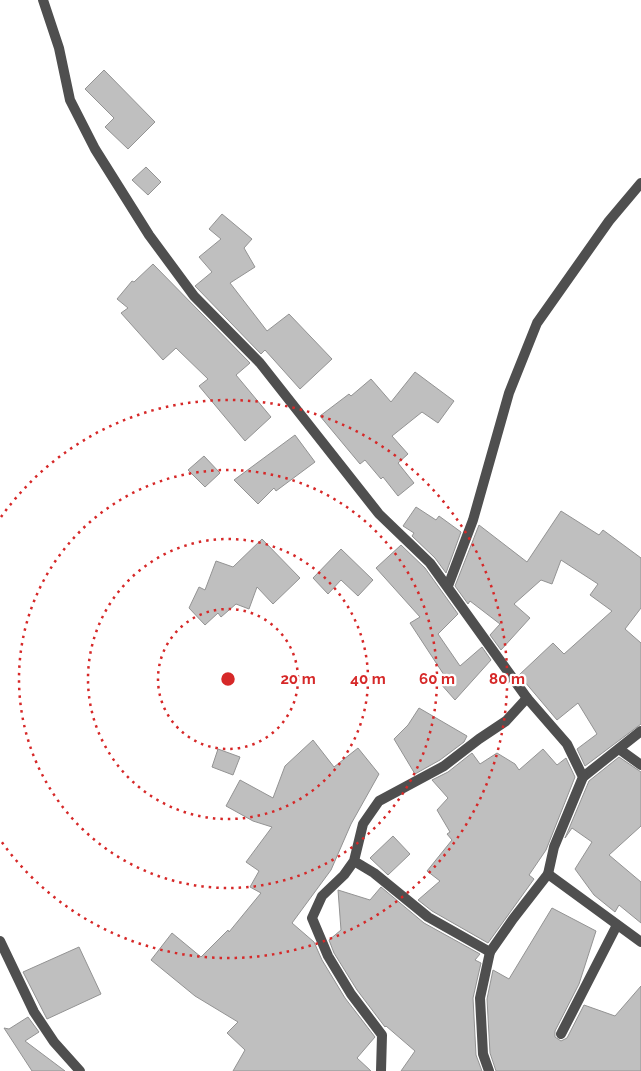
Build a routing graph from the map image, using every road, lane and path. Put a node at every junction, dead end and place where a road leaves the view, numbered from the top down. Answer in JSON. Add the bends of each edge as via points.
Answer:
{"nodes":[{"id":1,"x":43,"y":0,"type":"edge"},
{"id":2,"x":641,"y":183,"type":"edge"},
{"id":3,"x":448,"y":586,"type":"junction"},
{"id":4,"x":527,"y":698,"type":"junction"},
{"id":5,"x":641,"y":731,"type":"edge"},
{"id":6,"x":619,"y":749,"type":"junction"},
{"id":7,"x":641,"y":765,"type":"edge"},
{"id":8,"x":583,"y":777,"type":"junction"},
{"id":9,"x":354,"y":861,"type":"junction"},
{"id":10,"x":548,"y":874,"type":"junction"},
{"id":11,"x":617,"y":925,"type":"junction"},
{"id":12,"x":0,"y":941,"type":"edge"},
{"id":13,"x":641,"y":942,"type":"edge"},
{"id":14,"x":490,"y":952,"type":"junction"},
{"id":15,"x":561,"y":1034,"type":"dead end"},
{"id":16,"x":80,"y":1071,"type":"edge"},
{"id":17,"x":382,"y":1071,"type":"edge"},
{"id":18,"x":489,"y":1071,"type":"edge"}],
"edges":[{"from":1,"to":3,"type":"street","via":[[59,48],[70,100],[95,149],[149,235],[194,296],[260,364],[379,514],[430,563]]},
{"from":2,"to":3,"type":"street","via":[[609,221],[537,323],[509,393],[473,520]]},
{"from":3,"to":4,"type":"street"},
{"from":4,"to":8,"type":"street","via":[[567,744]]},
{"from":4,"to":9,"type":"street","via":[[506,721],[444,766],[379,801],[363,824]]},
{"from":5,"to":6,"type":"street"},
{"from":6,"to":7,"type":"street"},
{"from":6,"to":8,"type":"street"},
{"from":8,"to":10,"type":"street","via":[[554,847]]},
{"from":9,"to":14,"type":"street","via":[[428,917]]},
{"from":9,"to":17,"type":"street","via":[[322,896],[312,918],[337,971],[382,1035]]},
{"from":10,"to":11,"type":"street"},
{"from":10,"to":14,"type":"street"},
{"from":11,"to":13,"type":"street"},
{"from":11,"to":15,"type":"street"},
{"from":12,"to":16,"type":"street","via":[[34,1012],[54,1042]]},
{"from":14,"to":18,"type":"street","via":[[480,998],[483,1054]]}]}
